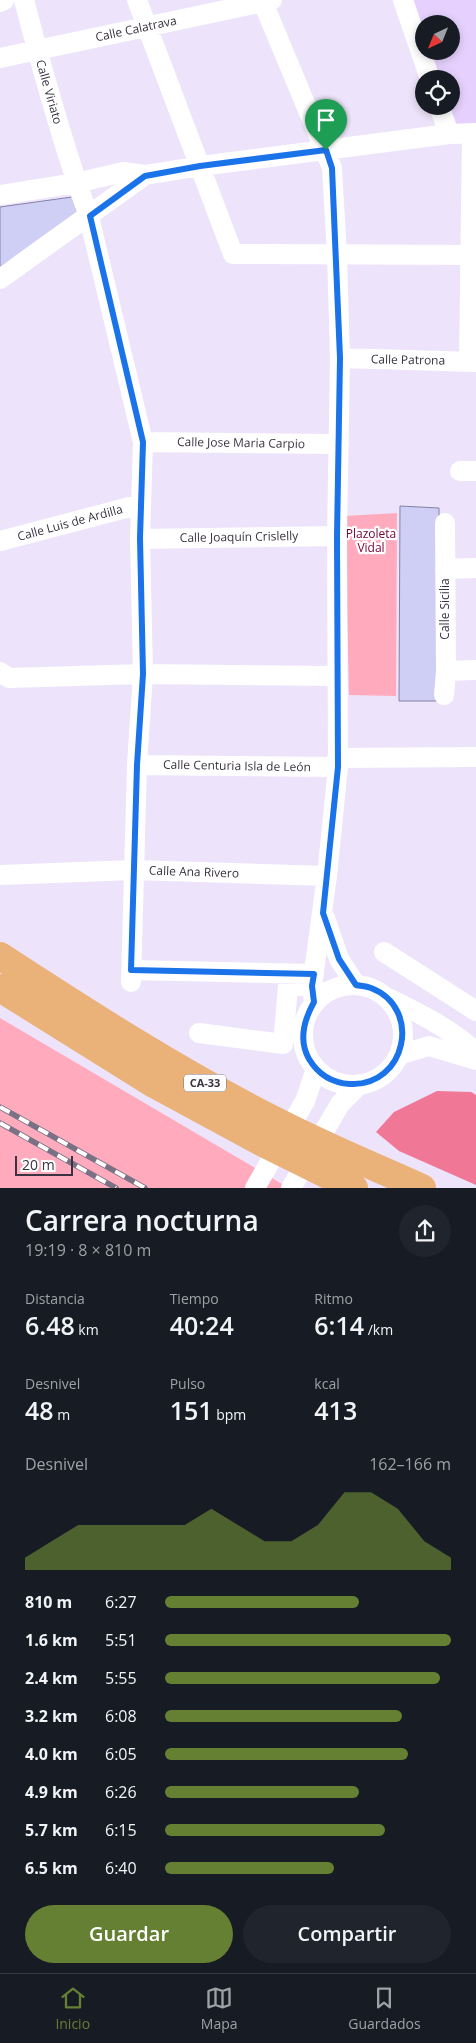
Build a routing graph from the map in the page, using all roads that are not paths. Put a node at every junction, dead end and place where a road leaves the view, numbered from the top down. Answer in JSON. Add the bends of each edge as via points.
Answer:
{"nodes":[{"id":1,"x":4,"y":0,"type":"edge"},
{"id":2,"x":24,"y":0,"type":"edge"},
{"id":3,"x":137,"y":0,"type":"edge"},
{"id":4,"x":403,"y":0,"type":"edge"},
{"id":5,"x":265,"y":1,"type":"edge"},
{"id":6,"x":0,"y":2,"type":"edge"},
{"id":7,"x":147,"y":27,"type":"junction"},
{"id":8,"x":37,"y":51,"type":"junction"},
{"id":9,"x":0,"y":58,"type":"edge"},
{"id":10,"x":427,"y":70,"type":"edge"},
{"id":11,"x":442,"y":115,"type":"edge"},
{"id":12,"x":474,"y":133,"type":"edge"},
{"id":13,"x":449,"y":134,"type":"junction"},
{"id":14,"x":326,"y":150,"type":"junction"},
{"id":15,"x":200,"y":166,"type":"junction"},
{"id":16,"x":145,"y":176,"type":"junction"},
{"id":17,"x":76,"y":183,"type":"junction"},
{"id":18,"x":0,"y":195,"type":"edge"},
{"id":19,"x":90,"y":216,"type":"junction"},
{"id":20,"x":336,"y":255,"type":"junction"},
{"id":21,"x":473,"y":255,"type":"edge"},
{"id":22,"x":0,"y":279,"type":"edge"},
{"id":23,"x":340,"y":358,"type":"junction"},
{"id":24,"x":473,"y":362,"type":"edge"},
{"id":25,"x":143,"y":442,"type":"junction"},
{"id":26,"x":339,"y":444,"type":"junction"},
{"id":27,"x":141,"y":504,"type":"junction"},
{"id":28,"x":446,"y":523,"type":"dead end"},
{"id":29,"x":337,"y":536,"type":"junction"},
{"id":30,"x":140,"y":538,"type":"junction"},
{"id":31,"x":0,"y":541,"type":"edge"},
{"id":32,"x":476,"y":568,"type":"edge"},
{"id":33,"x":445,"y":569,"type":"junction"},
{"id":34,"x":476,"y":670,"type":"edge"},
{"id":35,"x":446,"y":671,"type":"junction"},
{"id":36,"x":0,"y":672,"type":"edge"},
{"id":37,"x":143,"y":674,"type":"junction"},
{"id":38,"x":338,"y":676,"type":"junction"},
{"id":39,"x":444,"y":695,"type":"dead end"},
{"id":40,"x":476,"y":758,"type":"edge"},
{"id":41,"x":337,"y":762,"type":"junction"},
{"id":42,"x":137,"y":765,"type":"junction"},
{"id":43,"x":134,"y":870,"type":"junction"},
{"id":44,"x":0,"y":875,"type":"edge"},
{"id":45,"x":328,"y":876,"type":"junction"},
{"id":46,"x":323,"y":913,"type":"junction"},
{"id":47,"x":384,"y":952,"type":"dead end"},
{"id":48,"x":0,"y":956,"type":"edge"},
{"id":49,"x":356,"y":985,"type":"junction"},
{"id":50,"x":0,"y":988,"type":"edge"},
{"id":51,"x":313,"y":988,"type":"junction"},
{"id":52,"x":385,"y":996,"type":"junction"},
{"id":53,"x":476,"y":1010,"type":"edge"},
{"id":54,"x":199,"y":1033,"type":"dead end"},
{"id":55,"x":476,"y":1052,"type":"edge"},
{"id":56,"x":399,"y":1055,"type":"junction"},
{"id":57,"x":476,"y":1060,"type":"edge"},
{"id":58,"x":316,"y":1069,"type":"junction"},
{"id":59,"x":359,"y":1084,"type":"junction"},
{"id":60,"x":256,"y":1188,"type":"edge"},
{"id":61,"x":291,"y":1188,"type":"edge"},
{"id":62,"x":354,"y":1188,"type":"edge"},
{"id":63,"x":422,"y":1188,"type":"edge"}],
"edges":[{"from":1,"to":6,"type":"street"},
{"from":2,"to":8,"type":"street","name":"Calle Viriato"},
{"from":3,"to":7,"type":"street"},
{"from":4,"to":10,"type":"street"},
{"from":5,"to":7,"type":"street","name":"Calle Calatrava"},
{"from":5,"to":14,"type":"street"},
{"from":7,"to":8,"type":"street","name":"Calle Calatrava"},
{"from":7,"to":15,"type":"street"},
{"from":8,"to":9,"type":"street","name":"Calle Calatrava"},
{"from":8,"to":17,"type":"street","name":"Calle Viriato"},
{"from":11,"to":13,"type":"street"},
{"from":12,"to":13,"type":"street"},
{"from":12,"to":21,"type":"street"},
{"from":13,"to":14,"type":"street"},
{"from":14,"to":15,"type":"street"},
{"from":14,"to":20,"type":"street","via":[[332,168]]},
{"from":15,"to":16,"type":"street"},
{"from":15,"to":20,"type":"street","via":[[233,254]]},
{"from":16,"to":17,"type":"street","via":[[123,172]]},
{"from":16,"to":19,"type":"street"},
{"from":17,"to":18,"type":"street"},
{"from":17,"to":19,"type":"street","name":"Calle Viriato"},
{"from":19,"to":22,"type":"street"},
{"from":19,"to":25,"type":"street","name":"Calle Viriato"},
{"from":20,"to":21,"type":"street"},
{"from":20,"to":23,"type":"street"},
{"from":21,"to":24,"type":"street"},
{"from":23,"to":24,"type":"street","name":"Calle Patrona"},
{"from":23,"to":26,"type":"street"},
{"from":25,"to":26,"type":"street","name":"Calle Jose Maria Carpio"},
{"from":25,"to":27,"type":"street","name":"Calle Viriato"},
{"from":26,"to":29,"type":"street"},
{"from":27,"to":30,"type":"street","name":"Calle Viriato"},
{"from":27,"to":31,"type":"street","name":"Calle Luis de Ardilla"},
{"from":28,"to":33,"type":"street","name":"Calle Sicilia"},
{"from":29,"to":30,"type":"street","name":"Calle Joaquín Crislelly"},
{"from":29,"to":38,"type":"street"},
{"from":30,"to":37,"type":"street","name":"Calle Viriato"},
{"from":32,"to":33,"type":"street"},
{"from":33,"to":35,"type":"street","name":"Calle Sicilia"},
{"from":34,"to":35,"type":"street"},
{"from":35,"to":39,"type":"street","name":"Calle Sicilia"},
{"from":36,"to":37,"type":"street","via":[[9,678]]},
{"from":37,"to":38,"type":"street"},
{"from":37,"to":42,"type":"street","name":"Calle Viriato"},
{"from":38,"to":41,"type":"street"},
{"from":40,"to":41,"type":"street","name":"Calle Centuria Isla de León"},
{"from":41,"to":42,"type":"street","name":"Calle Centuria Isla de León"},
{"from":41,"to":45,"type":"street"},
{"from":42,"to":43,"type":"street","name":"Calle Viriato"},
{"from":43,"to":44,"type":"street","name":"Calle Ana Rivero"},
{"from":43,"to":45,"type":"street","name":"Calle Ana Rivero"},
{"from":43,"to":51,"type":"street","name":"Calle Viriato","via":[[131,976]]},
{"from":45,"to":46,"type":"street"},
{"from":46,"to":49,"type":"street","via":[[339,959]]},
{"from":46,"to":51,"type":"street"},
{"from":47,"to":53,"type":"street"},
{"from":48,"to":63,"type":"highway","number":"CA-33","via":[[166,1062],[274,1120]]},
{"from":49,"to":51,"type":"street","via":[[340,986],[326,992]]},
{"from":49,"to":52,"type":"street","via":[[371,988]]},
{"from":50,"to":62,"type":"highway","number":"CA-33","via":[[154,1084]]},
{"from":51,"to":54,"type":"street","via":[[288,986],[283,1044]]},
{"from":51,"to":58,"type":"street","via":[[303,1029],[303,1043]]},
{"from":52,"to":55,"type":"street"},
{"from":52,"to":56,"type":"street","via":[[401,1022],[403,1038]]},
{"from":56,"to":57,"type":"street","via":[[429,1046]]},
{"from":56,"to":59,"type":"street","via":[[390,1069],[376,1080]]},
{"from":58,"to":59,"type":"street","via":[[342,1084]]},
{"from":58,"to":60,"type":"street","via":[[305,1101]]},
{"from":59,"to":61,"type":"street","via":[[340,1104]]}]}
